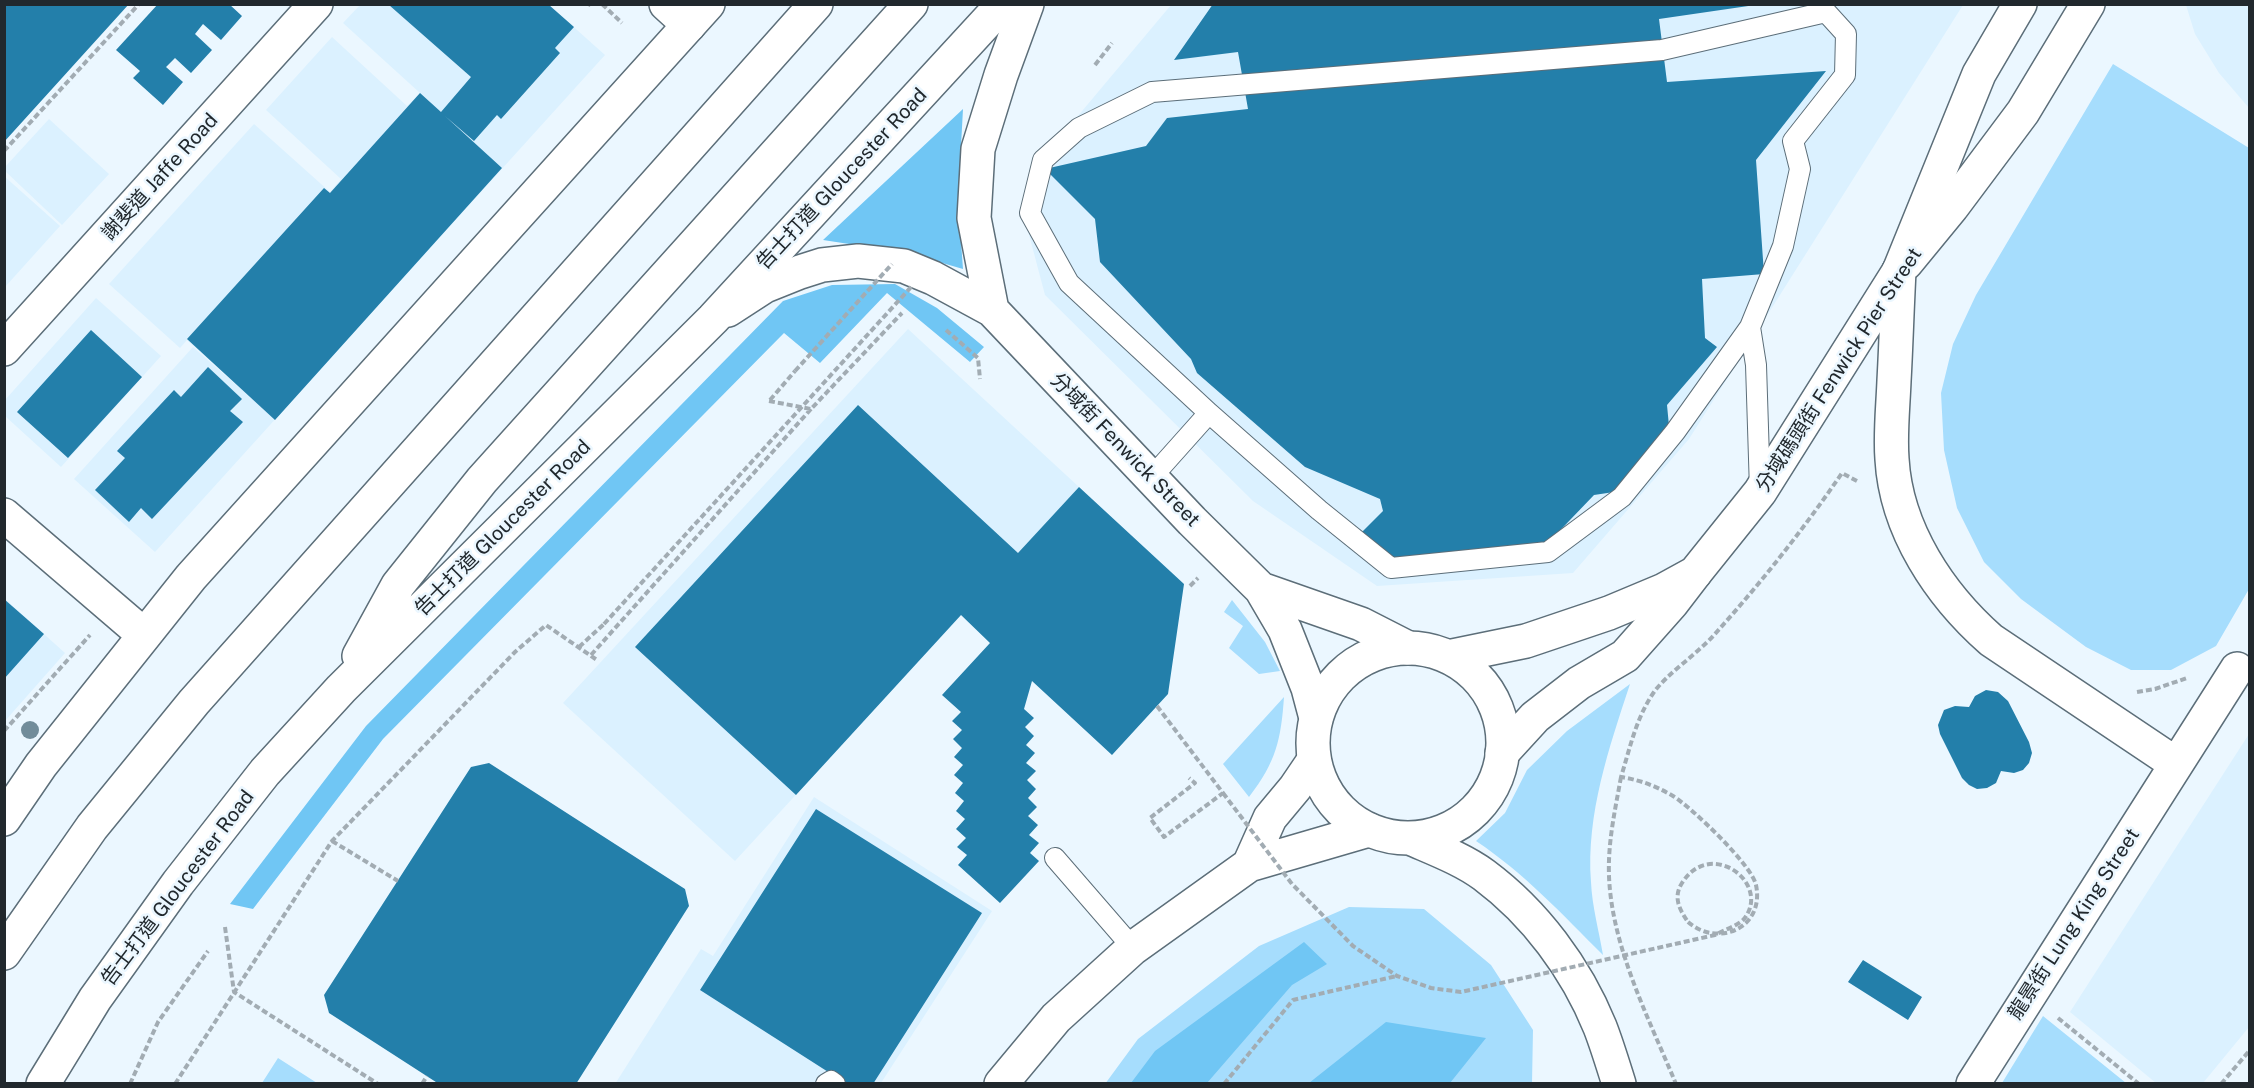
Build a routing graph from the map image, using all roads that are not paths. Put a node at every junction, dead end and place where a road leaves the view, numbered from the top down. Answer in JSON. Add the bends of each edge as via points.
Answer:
{"nodes":[{"id":1,"x":316,"y":4,"type":"edge"},
{"id":2,"x":816,"y":4,"type":"edge"},
{"id":3,"x":911,"y":4,"type":"edge"},
{"id":4,"x":1004,"y":4,"type":"edge"},
{"id":5,"x":1027,"y":4,"type":"edge"},
{"id":6,"x":2020,"y":4,"type":"edge"},
{"id":7,"x":687,"y":11,"type":"edge"},
{"id":8,"x":2081,"y":15,"type":"dead end"},
{"id":9,"x":1899,"y":271,"type":"junction"},
{"id":10,"x":992,"y":310,"type":"junction"},
{"id":11,"x":713,"y":319,"type":"junction"},
{"id":12,"x":1750,"y":327,"type":"junction"},
{"id":13,"x":4,"y":349,"type":"edge"},
{"id":14,"x":1209,"y":413,"type":"junction"},
{"id":15,"x":1151,"y":478,"type":"junction"},
{"id":16,"x":1760,"y":492,"type":"junction"},
{"id":17,"x":4,"y":515,"type":"edge"},
{"id":18,"x":1695,"y":573,"type":"junction"},
{"id":19,"x":1261,"y":589,"type":"junction"},
{"id":20,"x":144,"y":635,"type":"junction"},
{"id":21,"x":1408,"y":648,"type":"junction"},
{"id":22,"x":1448,"y":657,"type":"junction"},
{"id":23,"x":2237,"y":669,"type":"dead end"},
{"id":24,"x":341,"y":689,"type":"junction"},
{"id":25,"x":1317,"y":718,"type":"junction"},
{"id":26,"x":1502,"y":753,"type":"junction"},
{"id":27,"x":1314,"y":760,"type":"junction"},
{"id":28,"x":2176,"y":764,"type":"junction"},
{"id":29,"x":4,"y":819,"type":"edge"},
{"id":30,"x":1369,"y":830,"type":"junction"},
{"id":31,"x":1410,"y":838,"type":"junction"},
{"id":32,"x":1055,"y":858,"type":"dead end"},
{"id":33,"x":1249,"y":865,"type":"junction"},
{"id":34,"x":1133,"y":948,"type":"junction"},
{"id":35,"x":4,"y":953,"type":"edge"},
{"id":36,"x":43,"y":1083,"type":"edge"},
{"id":37,"x":826,"y":1083,"type":"edge"},
{"id":38,"x":835,"y":1083,"type":"edge"},
{"id":39,"x":1001,"y":1083,"type":"edge"},
{"id":40,"x":1619,"y":1083,"type":"edge"},
{"id":41,"x":1972,"y":1083,"type":"edge"}],
"edges":[{"from":1,"to":13,"type":"main road","name":"謝斐道 Jaffe Road"},
{"from":2,"to":35,"type":"main road","via":[[194,702],[92,827]]},
{"from":3,"to":24,"type":"main road","via":[[482,480],[398,585]]},
{"from":4,"to":11,"type":"main road","name":"告士打道 Gloucester Road"},
{"from":5,"to":10,"type":"main road","via":[[978,149],[974,218]]},
{"from":6,"to":9,"type":"main road","via":[[1979,74]]},
{"from":7,"to":20,"type":"main road"},
{"from":8,"to":9,"type":"main road","name":"分域碼頭街 Fenwick Pier Street","via":[[2023,112]]},
{"from":9,"to":16,"type":"main road","name":"分域碼頭街 Fenwick Pier Street"},
{"from":9,"to":28,"type":"main road","via":[[1892,460],[1902,507],[1934,578],[1969,621],[1991,640]]},
{"from":10,"to":11,"type":"main road","name":"分域街 Fenwick Street","via":[[904,266],[858,261],[800,272],[765,286]]},
{"from":10,"to":15,"type":"main road","name":"分域街 Fenwick Street"},
{"from":11,"to":24,"type":"main road","name":"告士打道 Gloucester Road"},
{"from":12,"to":14,"type":"lane","via":[[1675,432],[1622,497],[1548,552],[1391,568]]},
{"from":12,"to":14,"type":"lane","via":[[1783,246],[1800,169],[1793,141],[1845,75],[1846,34],[1826,12],[1662,50],[1152,92],[1079,128],[1044,160],[1030,213],[1069,283]]},
{"from":12,"to":16,"type":"lane","via":[[1756,365]]},
{"from":14,"to":15,"type":"lane"},
{"from":15,"to":19,"type":"main road","name":"分域街 Fenwick Street"},
{"from":16,"to":18,"type":"main road","name":"分域碼頭街 Fenwick Pier Street"},
{"from":17,"to":20,"type":"main road"},
{"from":18,"to":22,"type":"main road","name":"分域碼頭街 Fenwick Pier Street","via":[[1664,590],[1526,641]]},
{"from":18,"to":26,"type":"main road","name":"分域碼頭街 Fenwick Pier Street","via":[[1625,656],[1579,682],[1535,717]]},
{"from":19,"to":21,"type":"main road","name":"分域街 Fenwick Street","via":[[1361,624]]},
{"from":19,"to":25,"type":"main road","name":"分域街 Fenwick Street","via":[[1285,630]]},
{"from":20,"to":29,"type":"main road","via":[[41,765]]},
{"from":21,"to":22,"type":"main road"},
{"from":21,"to":25,"type":"main road","via":[[1367,657],[1349,669],[1323,700]]},
{"from":22,"to":26,"type":"main road","via":[[1465,667],[1490,694],[1502,731]]},
{"from":23,"to":28,"type":"main road","name":"龍景街 Lung King Street"},
{"from":24,"to":36,"type":"main road","name":"告士打道 Gloucester Road","via":[[266,772],[177,883],[95,999]]},
{"from":25,"to":27,"type":"main road"},
{"from":26,"to":31,"type":"main road","via":[[1492,786],[1466,818],[1429,837]]},
{"from":27,"to":30,"type":"main road","via":[[1331,800]]},
{"from":27,"to":33,"type":"main road","via":[[1270,818]]},
{"from":28,"to":41,"type":"main road","name":"龍景街 Lung King Street"},
{"from":30,"to":31,"type":"main road"},
{"from":30,"to":33,"type":"main road"},
{"from":31,"to":40,"type":"main road","via":[[1483,875],[1551,940],[1599,1026]]},
{"from":32,"to":34,"type":"lane"},
{"from":33,"to":34,"type":"main road"},
{"from":34,"to":39,"type":"main road","via":[[1056,1018]]},
{"from":37,"to":38,"type":"lane"}]}
